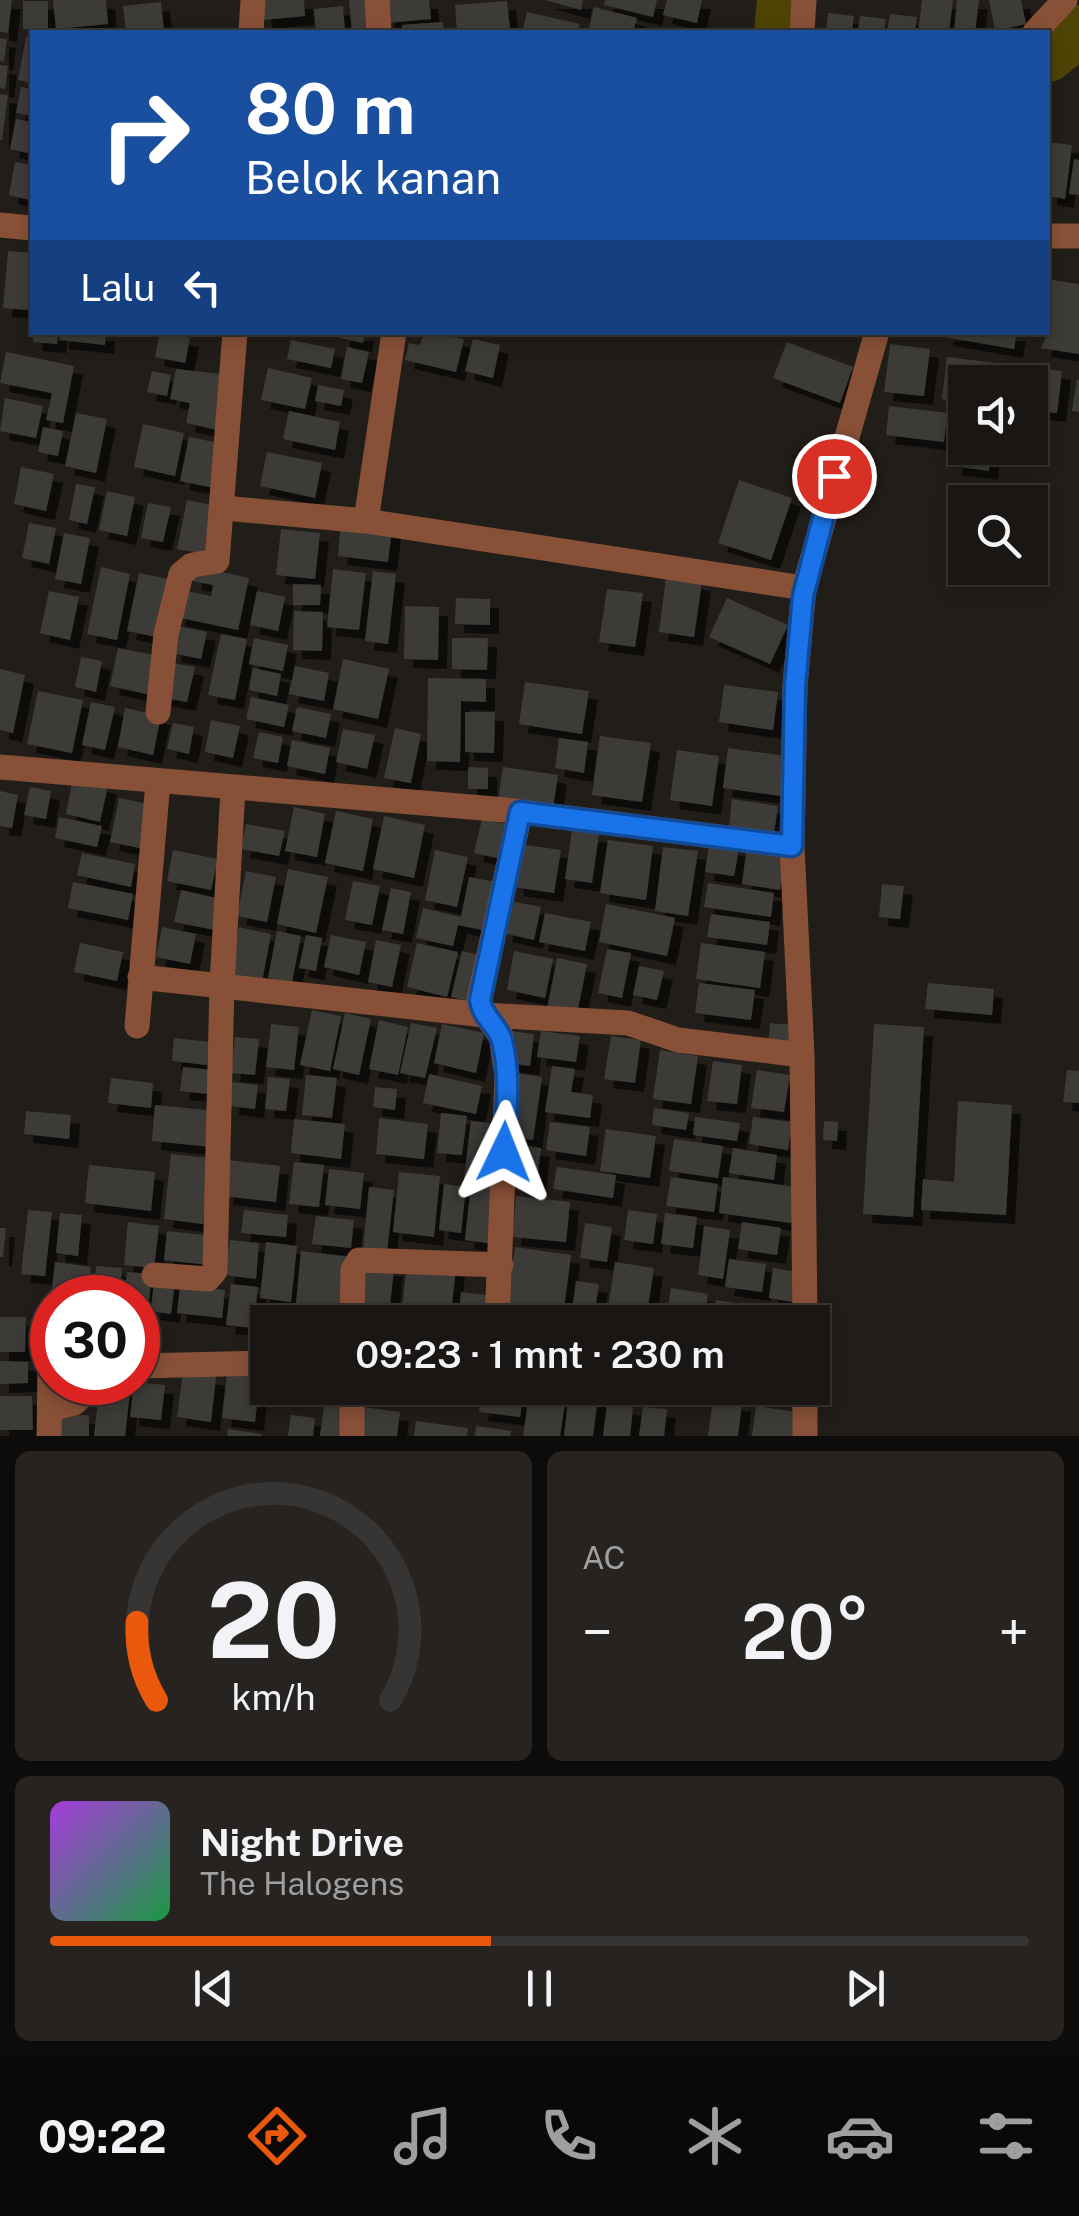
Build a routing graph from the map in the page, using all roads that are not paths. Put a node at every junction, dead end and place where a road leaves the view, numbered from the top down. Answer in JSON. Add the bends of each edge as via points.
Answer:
{"nodes":[{"id":1,"x":253,"y":0,"type":"edge"},
{"id":2,"x":378,"y":0,"type":"edge"},
{"id":3,"x":804,"y":0,"type":"edge"},
{"id":4,"x":1065,"y":0,"type":"edge"},
{"id":5,"x":251,"y":30,"type":"edge"},
{"id":6,"x":379,"y":30,"type":"edge"},
{"id":7,"x":802,"y":30,"type":"edge"},
{"id":8,"x":1037,"y":30,"type":"edge"},
{"id":9,"x":0,"y":225,"type":"edge"},
{"id":10,"x":30,"y":228,"type":"edge"},
{"id":11,"x":1050,"y":236,"type":"edge"},
{"id":12,"x":1079,"y":236,"type":"edge"},
{"id":13,"x":235,"y":335,"type":"edge"},
{"id":14,"x":394,"y":335,"type":"edge"},
{"id":15,"x":876,"y":335,"type":"edge"},
{"id":16,"x":224,"y":508,"type":"junction"},
{"id":17,"x":366,"y":520,"type":"junction"},
{"id":18,"x":804,"y":588,"type":"junction"},
{"id":19,"x":158,"y":712,"type":"dead end"},
{"id":20,"x":0,"y":767,"type":"edge"},
{"id":21,"x":158,"y":782,"type":"junction"},
{"id":22,"x":234,"y":790,"type":"junction"},
{"id":23,"x":520,"y":812,"type":"junction"},
{"id":24,"x":792,"y":846,"type":"junction"},
{"id":25,"x":140,"y":977,"type":"junction"},
{"id":26,"x":222,"y":986,"type":"junction"},
{"id":27,"x":485,"y":1015,"type":"junction"},
{"id":28,"x":137,"y":1026,"type":"dead end"},
{"id":29,"x":802,"y":1055,"type":"junction"},
{"id":30,"x":501,"y":1265,"type":"junction"},
{"id":31,"x":160,"y":1276,"type":"edge"},
{"id":32,"x":352,"y":1305,"type":"edge"},
{"id":33,"x":498,"y":1305,"type":"edge"},
{"id":34,"x":805,"y":1305,"type":"edge"},
{"id":35,"x":250,"y":1364,"type":"edge"},
{"id":36,"x":160,"y":1366,"type":"edge"},
{"id":37,"x":50,"y":1405,"type":"edge"},
{"id":38,"x":67,"y":1405,"type":"edge"},
{"id":39,"x":352,"y":1405,"type":"edge"},
{"id":40,"x":806,"y":1405,"type":"edge"},
{"id":41,"x":50,"y":1410,"type":"junction"},
{"id":42,"x":49,"y":1436,"type":"edge"},
{"id":43,"x":352,"y":1436,"type":"edge"},
{"id":44,"x":805,"y":1436,"type":"edge"}],
"edges":[{"from":1,"to":5,"type":"street"},
{"from":2,"to":6,"type":"street"},
{"from":3,"to":7,"type":"street"},
{"from":4,"to":8,"type":"street"},
{"from":9,"to":10,"type":"street"},
{"from":11,"to":12,"type":"street"},
{"from":13,"to":16,"type":"street"},
{"from":14,"to":17,"type":"street"},
{"from":15,"to":18,"type":"street"},
{"from":16,"to":17,"type":"street"},
{"from":16,"to":19,"type":"street","via":[[217,561],[181,574]]},
{"from":17,"to":18,"type":"street"},
{"from":18,"to":24,"type":"street"},
{"from":20,"to":21,"type":"street"},
{"from":21,"to":22,"type":"street"},
{"from":21,"to":25,"type":"street"},
{"from":22,"to":23,"type":"street"},
{"from":22,"to":26,"type":"street"},
{"from":23,"to":24,"type":"street"},
{"from":23,"to":27,"type":"street","via":[[480,1000]]},
{"from":24,"to":29,"type":"street"},
{"from":25,"to":26,"type":"street"},
{"from":25,"to":28,"type":"street"},
{"from":26,"to":27,"type":"street"},
{"from":26,"to":31,"type":"street","via":[[215,1271],[208,1280]]},
{"from":27,"to":29,"type":"street","via":[[628,1023],[678,1040]]},
{"from":27,"to":30,"type":"street","via":[[501,1036],[507,1076]]},
{"from":29,"to":34,"type":"street"},
{"from":30,"to":32,"type":"street","via":[[359,1260]]},
{"from":30,"to":33,"type":"street"},
{"from":35,"to":36,"type":"street"},
{"from":37,"to":41,"type":"street"},
{"from":38,"to":41,"type":"street"},
{"from":39,"to":43,"type":"street"},
{"from":40,"to":44,"type":"street"},
{"from":41,"to":42,"type":"street"}]}
